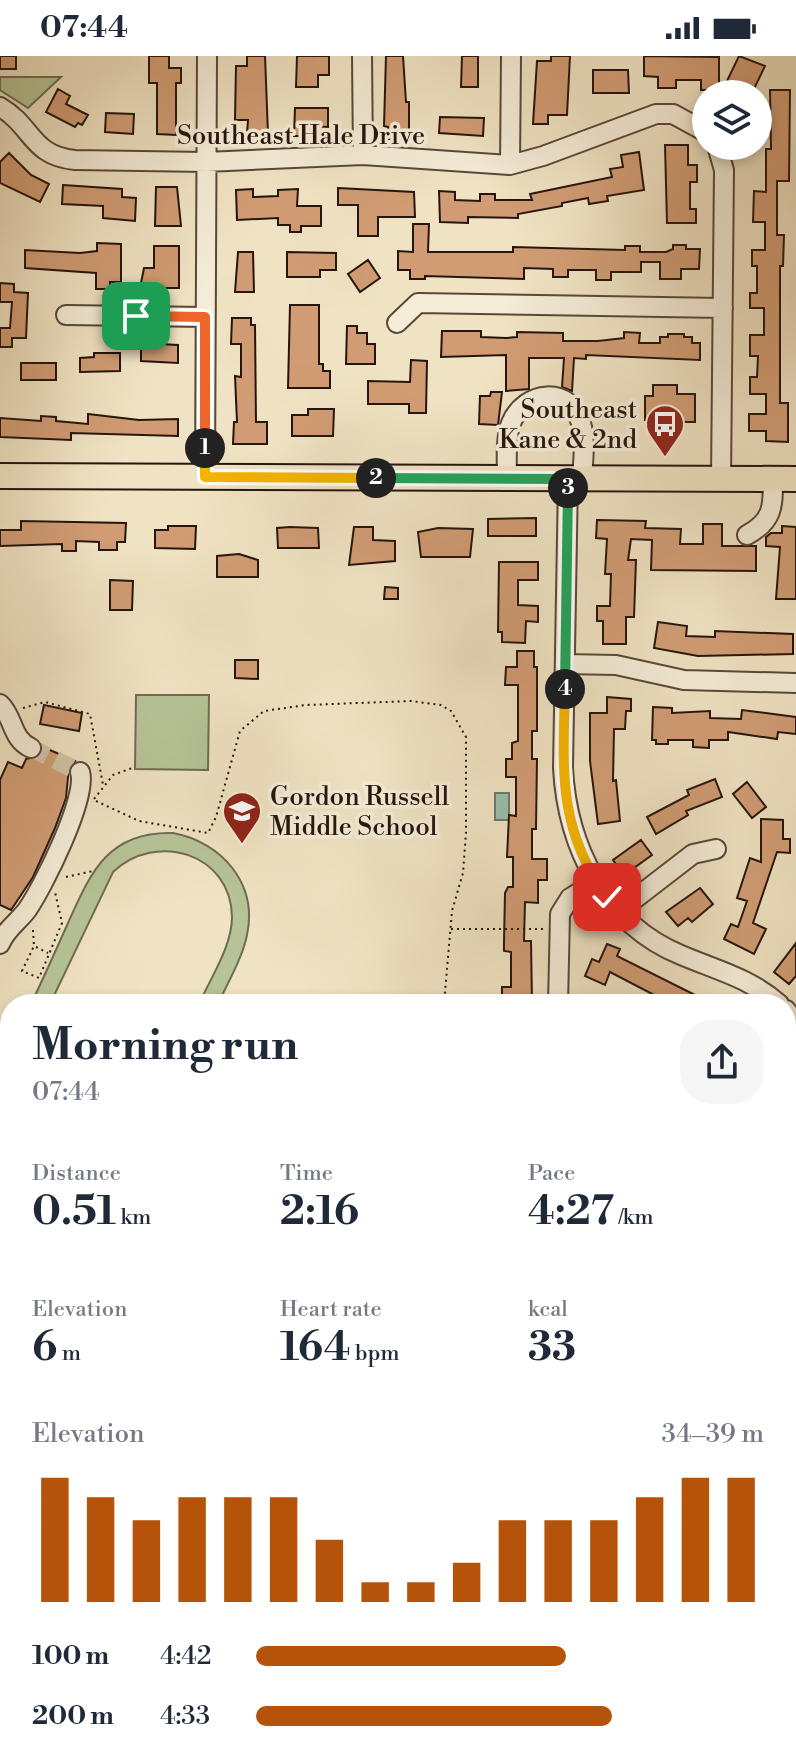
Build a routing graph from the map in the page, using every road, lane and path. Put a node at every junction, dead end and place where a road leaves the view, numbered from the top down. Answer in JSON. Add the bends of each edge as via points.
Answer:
{"nodes":[{"id":1,"x":207,"y":56,"type":"edge"},
{"id":2,"x":362,"y":56,"type":"edge"},
{"id":3,"x":511,"y":56,"type":"edge"},
{"id":4,"x":0,"y":107,"type":"edge"},
{"id":5,"x":692,"y":124,"type":"edge"},
{"id":6,"x":363,"y":155,"type":"junction"},
{"id":7,"x":721,"y":160,"type":"edge"},
{"id":8,"x":206,"y":162,"type":"junction"},
{"id":9,"x":510,"y":165,"type":"junction"},
{"id":10,"x":723,"y":308,"type":"junction"},
{"id":11,"x":66,"y":315,"type":"dead end"},
{"id":12,"x":205,"y":317,"type":"junction"},
{"id":13,"x":397,"y":323,"type":"dead end"},
{"id":14,"x":0,"y":476,"type":"edge"},
{"id":15,"x":205,"y":477,"type":"junction"},
{"id":16,"x":507,"y":479,"type":"junction"},
{"id":17,"x":575,"y":479,"type":"junction"},
{"id":18,"x":721,"y":479,"type":"junction"},
{"id":19,"x":784,"y":479,"type":"edge"},
{"id":20,"x":747,"y":535,"type":"dead end"},
{"id":21,"x":565,"y":664,"type":"junction"},
{"id":22,"x":796,"y":683,"type":"edge"},
{"id":23,"x":4,"y":708,"type":"edge"},
{"id":24,"x":31,"y":748,"type":"tunnel mouth"},
{"id":25,"x":135,"y":767,"type":"dead end"},
{"id":26,"x":80,"y":772,"type":"dead end"},
{"id":27,"x":103,"y":785,"type":"junction"},
{"id":28,"x":716,"y":849,"type":"dead end"},
{"id":29,"x":93,"y":871,"type":"dead end"},
{"id":30,"x":45,"y":881,"type":"junction"},
{"id":31,"x":596,"y":882,"type":"junction"},
{"id":32,"x":619,"y":911,"type":"junction"},
{"id":33,"x":24,"y":913,"type":"junction"},
{"id":34,"x":450,"y":929,"type":"junction"},
{"id":35,"x":544,"y":929,"type":"dead end"},
{"id":36,"x":3,"y":930,"type":"edge"},
{"id":37,"x":34,"y":946,"type":"junction"},
{"id":38,"x":49,"y":953,"type":"junction"},
{"id":39,"x":445,"y":994,"type":"edge"},
{"id":40,"x":558,"y":994,"type":"edge"},
{"id":41,"x":764,"y":994,"type":"edge"}],
"edges":[{"from":1,"to":8,"type":"street"},
{"from":2,"to":6,"type":"street"},
{"from":3,"to":9,"type":"street"},
{"from":4,"to":8,"type":"street","name":"Southeast Hale Drive","via":[[17,119],[42,151],[58,159]]},
{"from":5,"to":9,"type":"street","name":"Southeast Hale Drive","via":[[673,114],[656,114]]},
{"from":6,"to":8,"type":"street","name":"Southeast Hale Drive"},
{"from":6,"to":9,"type":"street","name":"Southeast Hale Drive"},
{"from":7,"to":10,"type":"street"},
{"from":8,"to":12,"type":"street"},
{"from":10,"to":13,"type":"street","via":[[418,303]]},
{"from":10,"to":18,"type":"street"},
{"from":11,"to":12,"type":"street"},
{"from":12,"to":15,"type":"street"},
{"from":14,"to":15,"type":"main road"},
{"from":15,"to":16,"type":"main road"},
{"from":16,"to":17,"type":"main road"},
{"from":16,"to":17,"type":"street","via":[[511,424],[527,402],[546,395],[567,403],[581,424]]},
{"from":17,"to":18,"type":"main road"},
{"from":17,"to":21,"type":"street"},
{"from":18,"to":19,"type":"main road"},
{"from":19,"to":20,"type":"street","via":[[772,513]]},
{"from":21,"to":22,"type":"street","via":[[616,665],[684,680]]},
{"from":21,"to":31,"type":"street","via":[[564,791],[571,830]]},
{"from":23,"to":24,"type":"street","via":[[20,741]]},
{"from":23,"to":27,"type":"path","via":[[45,702],[90,714]]},
{"from":25,"to":27,"type":"path"},
{"from":26,"to":30,"type":"street","via":[[79,800]]},
{"from":27,"to":34,"type":"path","via":[[93,800],[139,821],[208,833],[240,731],[253,717],[272,709],[317,705],[441,705],[461,723],[467,750],[465,851]]},
{"from":28,"to":32,"type":"street","via":[[693,854]]},
{"from":29,"to":30,"type":"path"},
{"from":30,"to":33,"type":"street"},
{"from":30,"to":38,"type":"path","via":[[58,897],[62,923]]},
{"from":31,"to":32,"type":"street"},
{"from":31,"to":40,"type":"street","via":[[570,898],[560,914]]},
{"from":32,"to":41,"type":"street","via":[[656,942],[740,977]]},
{"from":33,"to":36,"type":"street"},
{"from":33,"to":37,"type":"path"},
{"from":34,"to":35,"type":"path"},
{"from":34,"to":39,"type":"path"},
{"from":37,"to":38,"type":"path"},
{"from":37,"to":38,"type":"path","via":[[22,971],[39,978]]}]}
